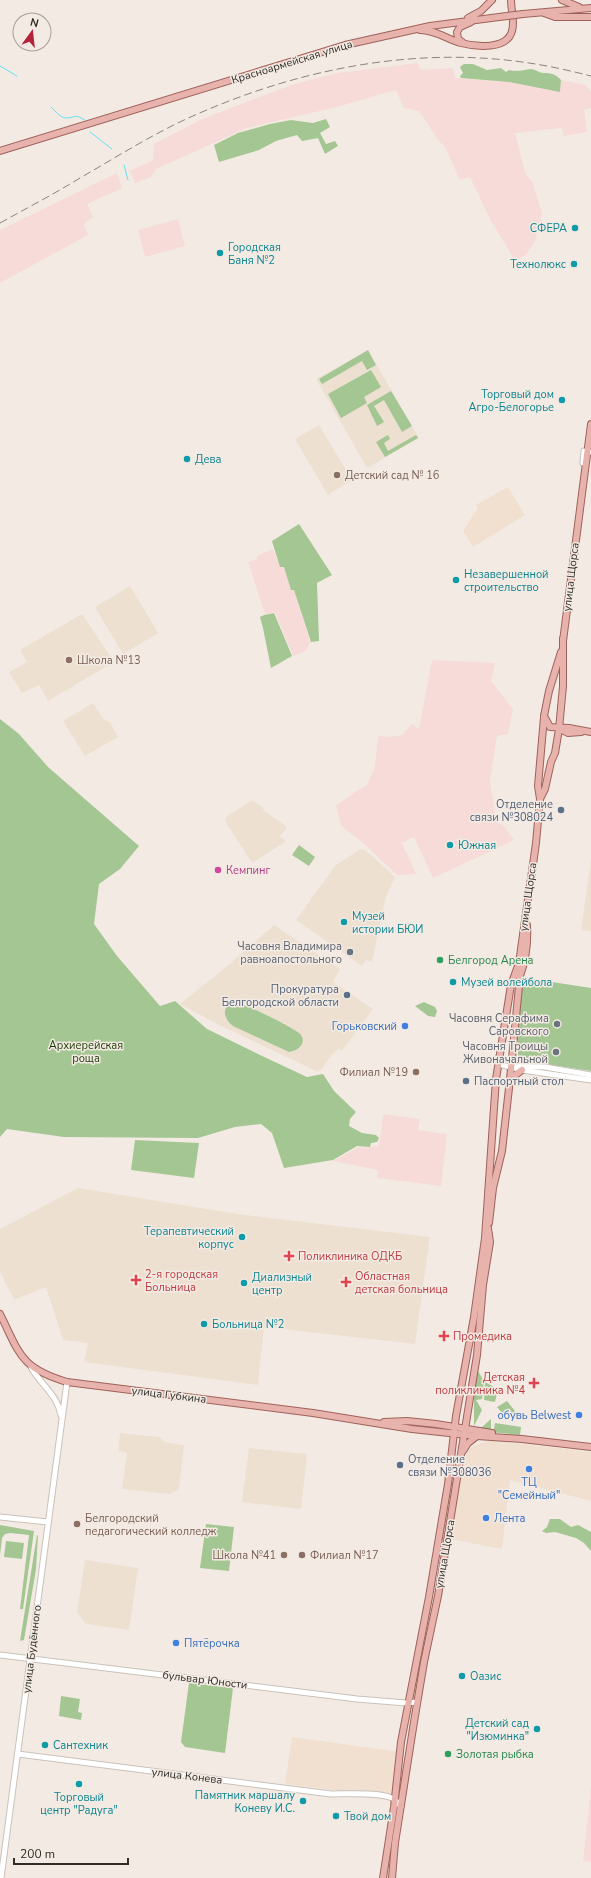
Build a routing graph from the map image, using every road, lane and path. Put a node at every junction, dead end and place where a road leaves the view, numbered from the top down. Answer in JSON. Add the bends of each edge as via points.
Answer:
{"nodes":[{"id":1,"x":492,"y":0,"type":"edge"},
{"id":2,"x":511,"y":0,"type":"edge"},
{"id":3,"x":562,"y":0,"type":"edge"},
{"id":4,"x":582,"y":8,"type":"junction"},
{"id":5,"x":591,"y":8,"type":"edge"},
{"id":6,"x":543,"y":12,"type":"junction"},
{"id":7,"x":591,"y":17,"type":"edge"},
{"id":8,"x":475,"y":19,"type":"junction"},
{"id":9,"x":461,"y":21,"type":"junction"},
{"id":10,"x":406,"y":30,"type":"junction"},
{"id":11,"x":472,"y":45,"type":"junction"},
{"id":12,"x":0,"y":151,"type":"edge"},
{"id":13,"x":591,"y":424,"type":"edge"},
{"id":14,"x":589,"y":453,"type":"edge"},
{"id":15,"x":576,"y":540,"type":"junction"},
{"id":16,"x":563,"y":639,"type":"junction"},
{"id":17,"x":544,"y":716,"type":"junction"},
{"id":18,"x":559,"y":729,"type":"junction"},
{"id":19,"x":591,"y":732,"type":"edge"},
{"id":20,"x":540,"y":799,"type":"junction"},
{"id":21,"x":526,"y":913,"type":"junction"},
{"id":22,"x":498,"y":1064,"type":"junction"},
{"id":23,"x":510,"y":1066,"type":"junction"},
{"id":24,"x":522,"y":1070,"type":"junction"},
{"id":25,"x":591,"y":1075,"type":"edge"},
{"id":26,"x":510,"y":1078,"type":"junction"},
{"id":27,"x":591,"y":1080,"type":"edge"},
{"id":28,"x":485,"y":1228,"type":"junction"},
{"id":29,"x":0,"y":1314,"type":"edge"},
{"id":30,"x":30,"y":1367,"type":"junction"},
{"id":31,"x":66,"y":1382,"type":"junction"},
{"id":32,"x":457,"y":1410,"type":"junction"},
{"id":33,"x":62,"y":1420,"type":"junction"},
{"id":34,"x":371,"y":1422,"type":"junction"},
{"id":35,"x":444,"y":1425,"type":"junction"},
{"id":36,"x":454,"y":1430,"type":"junction"},
{"id":37,"x":465,"y":1432,"type":"junction"},
{"id":38,"x":439,"y":1433,"type":"junction"},
{"id":39,"x":477,"y":1436,"type":"junction"},
{"id":40,"x":522,"y":1439,"type":"junction"},
{"id":41,"x":452,"y":1446,"type":"junction"},
{"id":42,"x":591,"y":1448,"type":"edge"},
{"id":43,"x":460,"y":1458,"type":"junction"},
{"id":44,"x":0,"y":1517,"type":"edge"},
{"id":45,"x":48,"y":1522,"type":"junction"},
{"id":46,"x":0,"y":1655,"type":"edge"},
{"id":47,"x":30,"y":1658,"type":"junction"},
{"id":48,"x":418,"y":1702,"type":"junction"},
{"id":49,"x":410,"y":1703,"type":"junction"},
{"id":50,"x":416,"y":1712,"type":"junction"},
{"id":51,"x":18,"y":1754,"type":"junction"},
{"id":52,"x":395,"y":1797,"type":"junction"},
{"id":53,"x":401,"y":1807,"type":"junction"},
{"id":54,"x":1,"y":1878,"type":"edge"},
{"id":55,"x":383,"y":1878,"type":"edge"},
{"id":56,"x":392,"y":1878,"type":"edge"}],
"edges":[{"from":1,"to":9,"type":"main road","via":[[476,14]]},
{"from":2,"to":11,"type":"main road","via":[[513,28],[508,39],[497,45]]},
{"from":3,"to":4,"type":"main road"},
{"from":4,"to":5,"type":"main road","name":"Красноармейская улица"},
{"from":4,"to":6,"type":"main road","name":"Красноармейская улица"},
{"from":6,"to":7,"type":"main road","via":[[555,17]]},
{"from":6,"to":8,"type":"main road","name":"Красноармейская улица","bridge":true},
{"from":8,"to":9,"type":"main road","name":"Красноармейская улица"},
{"from":8,"to":11,"type":"main road","via":[[460,27],[456,34],[460,41]]},
{"from":9,"to":10,"type":"main road","name":"Красноармейская улица"},
{"from":10,"to":11,"type":"main road","via":[[432,31],[460,43]]},
{"from":10,"to":12,"type":"main road","name":"Красноармейская улица","via":[[320,52]]},
{"from":13,"to":14,"type":"main road","name":"улица Щорса"},
{"from":14,"to":15,"type":"main road","name":"улица Щорса"},
{"from":14,"to":15,"type":"main road","via":[[582,463],[575,522]]},
{"from":15,"to":16,"type":"main road","name":"улица Щорса"},
{"from":16,"to":17,"type":"main road","name":"улица Щорса"},
{"from":16,"to":18,"type":"main road","name":"улица Щорса","via":[[563,686]]},
{"from":17,"to":18,"type":"main road","via":[[550,727]]},
{"from":17,"to":20,"type":"main road","name":"улица Щорса","via":[[538,786]]},
{"from":18,"to":19,"type":"main road"},
{"from":18,"to":20,"type":"main road","name":"улица Щорса","via":[[555,753]]},
{"from":20,"to":21,"type":"main road","name":"улица Щорса"},
{"from":21,"to":22,"type":"main road","name":"улица Щорса","via":[[519,963],[511,985]]},
{"from":21,"to":23,"type":"main road","name":"улица Щорса","via":[[528,936],[520,976]]},
{"from":22,"to":23,"type":"street"},
{"from":22,"to":28,"type":"main road","name":"улица Щорса"},
{"from":23,"to":24,"type":"street"},
{"from":23,"to":25,"type":"street","via":[[546,1067]]},
{"from":23,"to":26,"type":"main road","name":"улица Щорса"},
{"from":24,"to":26,"type":"main road"},
{"from":24,"to":27,"type":"street"},
{"from":26,"to":28,"type":"main road","name":"улица Щорса","via":[[502,1151]]},
{"from":28,"to":32,"type":"main road","name":"улица Щорса","via":[[474,1317]]},
{"from":28,"to":37,"type":"main road","name":"улица Щорса","via":[[490,1242],[483,1285],[481,1328]]},
{"from":29,"to":30,"type":"main road","name":"улица Губкина","via":[[18,1350]]},
{"from":30,"to":31,"type":"main road","name":"улица Губкина"},
{"from":30,"to":33,"type":"street","name":"улица Будённого","via":[[37,1379],[56,1399]]},
{"from":31,"to":33,"type":"street","name":"улица Будённого"},
{"from":31,"to":34,"type":"main road","name":"улица Губкина"},
{"from":32,"to":35,"type":"main road"},
{"from":32,"to":36,"type":"main road","name":"улица Щорса"},
{"from":33,"to":45,"type":"street","name":"улица Будённого"},
{"from":34,"to":35,"type":"main road","name":"улица Губкина","via":[[407,1421]]},
{"from":34,"to":38,"type":"main road","name":"улица Губкина"},
{"from":35,"to":36,"type":"main road","name":"улица Губкина"},
{"from":36,"to":37,"type":"main road","name":"улица Губкина"},
{"from":36,"to":38,"type":"main road","name":"улица Губкина"},
{"from":36,"to":41,"type":"main road","name":"улица Щорса"},
{"from":37,"to":39,"type":"main road","name":"улица Губкина"},
{"from":37,"to":40,"type":"main road","name":"улица Губкина","via":[[511,1435]]},
{"from":37,"to":43,"type":"main road","name":"улица Щорса"},
{"from":38,"to":41,"type":"main road","via":[[449,1438]]},
{"from":39,"to":40,"type":"main road","name":"улица Губкина"},
{"from":39,"to":43,"type":"main road","via":[[468,1443]]},
{"from":40,"to":42,"type":"main road","name":"улица Губкина"},
{"from":41,"to":49,"type":"main road","name":"улица Щорса","via":[[441,1531]]},
{"from":43,"to":48,"type":"main road","name":"улица Щорса"},
{"from":44,"to":45,"type":"street"},
{"from":45,"to":47,"type":"street","name":"улица Будённого"},
{"from":46,"to":47,"type":"street","name":"бульвар Юности"},
{"from":47,"to":49,"type":"street","name":"бульвар Юности","via":[[357,1699]]},
{"from":47,"to":51,"type":"street","name":"улица Будённого"},
{"from":48,"to":49,"type":"street","name":"бульвар Юности"},
{"from":48,"to":50,"type":"main road","name":"улица Щорса"},
{"from":49,"to":50,"type":"street"},
{"from":49,"to":52,"type":"main road","name":"улица Щорса","via":[[401,1742]]},
{"from":50,"to":52,"type":"main road","name":"улица Щорса"},
{"from":51,"to":52,"type":"street","name":"улица Конева","via":[[331,1794]]},
{"from":51,"to":54,"type":"street","name":"улица Будённого"},
{"from":52,"to":53,"type":"main road","name":"улица Щорса"},
{"from":52,"to":53,"type":"street"},
{"from":52,"to":55,"type":"main road","name":"улица Щорса"},
{"from":53,"to":56,"type":"main road","name":"улица Щорса","via":[[394,1843]]}]}
